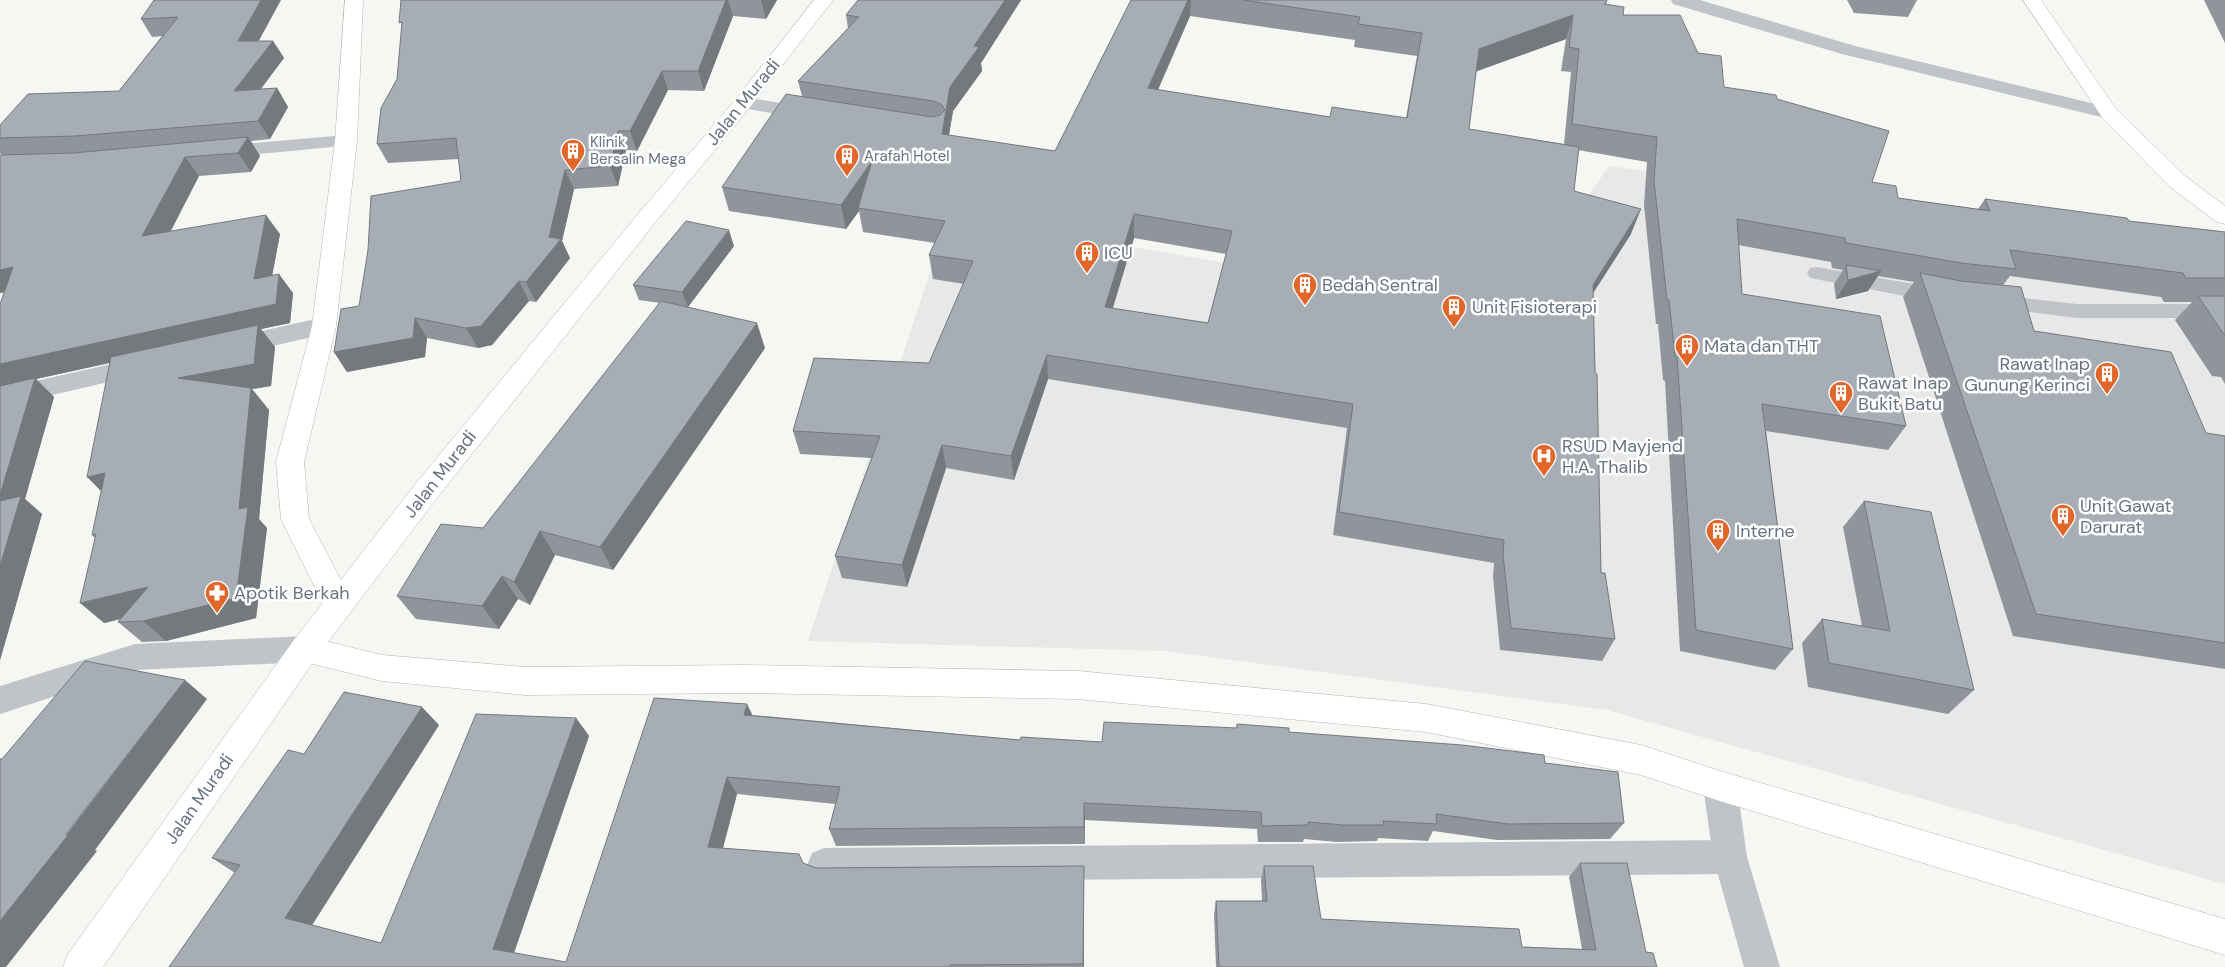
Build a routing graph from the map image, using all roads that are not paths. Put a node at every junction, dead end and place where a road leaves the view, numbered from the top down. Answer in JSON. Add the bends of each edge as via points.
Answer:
{"nodes":[{"id":1,"x":354,"y":0,"type":"edge"},
{"id":2,"x":824,"y":0,"type":"edge"},
{"id":3,"x":1680,"y":0,"type":"edge"},
{"id":4,"x":2032,"y":0,"type":"edge"},
{"id":5,"x":743,"y":103,"type":"junction"},
{"id":6,"x":2109,"y":113,"type":"junction"},
{"id":7,"x":830,"y":117,"type":"edge"},
{"id":8,"x":346,"y":141,"type":"junction"},
{"id":9,"x":198,"y":154,"type":"edge"},
{"id":10,"x":2225,"y":217,"type":"edge"},
{"id":11,"x":1817,"y":273,"type":"dead end"},
{"id":12,"x":1953,"y":297,"type":"edge"},
{"id":13,"x":1982,"y":300,"type":"edge"},
{"id":14,"x":2225,"y":311,"type":"edge"},
{"id":15,"x":324,"y":326,"type":"junction"},
{"id":16,"x":210,"y":351,"type":"edge"},
{"id":17,"x":162,"y":362,"type":"edge"},
{"id":18,"x":0,"y":398,"type":"edge"},
{"id":19,"x":339,"y":605,"type":"junction"},
{"id":20,"x":305,"y":648,"type":"junction"},
{"id":21,"x":0,"y":700,"type":"edge"},
{"id":22,"x":1720,"y":786,"type":"junction"},
{"id":23,"x":1730,"y":857,"type":"junction"},
{"id":24,"x":824,"y":865,"type":"dead end"},
{"id":25,"x":2225,"y":937,"type":"edge"},
{"id":26,"x":81,"y":967,"type":"edge"},
{"id":27,"x":1762,"y":967,"type":"edge"}],
"edges":[{"from":1,"to":8,"type":"main road"},
{"from":2,"to":5,"type":"main road","name":"Jalan Muradi"},
{"from":3,"to":6,"type":"street","via":[[1849,50]]},
{"from":4,"to":6,"type":"main road"},
{"from":5,"to":7,"type":"street"},
{"from":5,"to":19,"type":"main road","name":"Jalan Muradi","via":[[620,250]]},
{"from":6,"to":10,"type":"main road","via":[[2177,181]]},
{"from":8,"to":9,"type":"street"},
{"from":8,"to":15,"type":"main road"},
{"from":11,"to":12,"type":"lane"},
{"from":13,"to":14,"type":"lane","via":[[2077,311]]},
{"from":15,"to":16,"type":"street"},
{"from":15,"to":19,"type":"main road","via":[[290,462],[295,519]]},
{"from":17,"to":18,"type":"street"},
{"from":19,"to":20,"type":"main road","name":"Jalan Muradi"},
{"from":20,"to":21,"type":"street","via":[[135,657]]},
{"from":20,"to":22,"type":"main road","via":[[382,668],[526,681],[745,678],[1078,685],[1416,717],[1641,760]]},
{"from":20,"to":26,"type":"main road","name":"Jalan Muradi"},
{"from":22,"to":23,"type":"street"},
{"from":22,"to":25,"type":"main road"},
{"from":23,"to":24,"type":"street"},
{"from":23,"to":27,"type":"street"}]}
